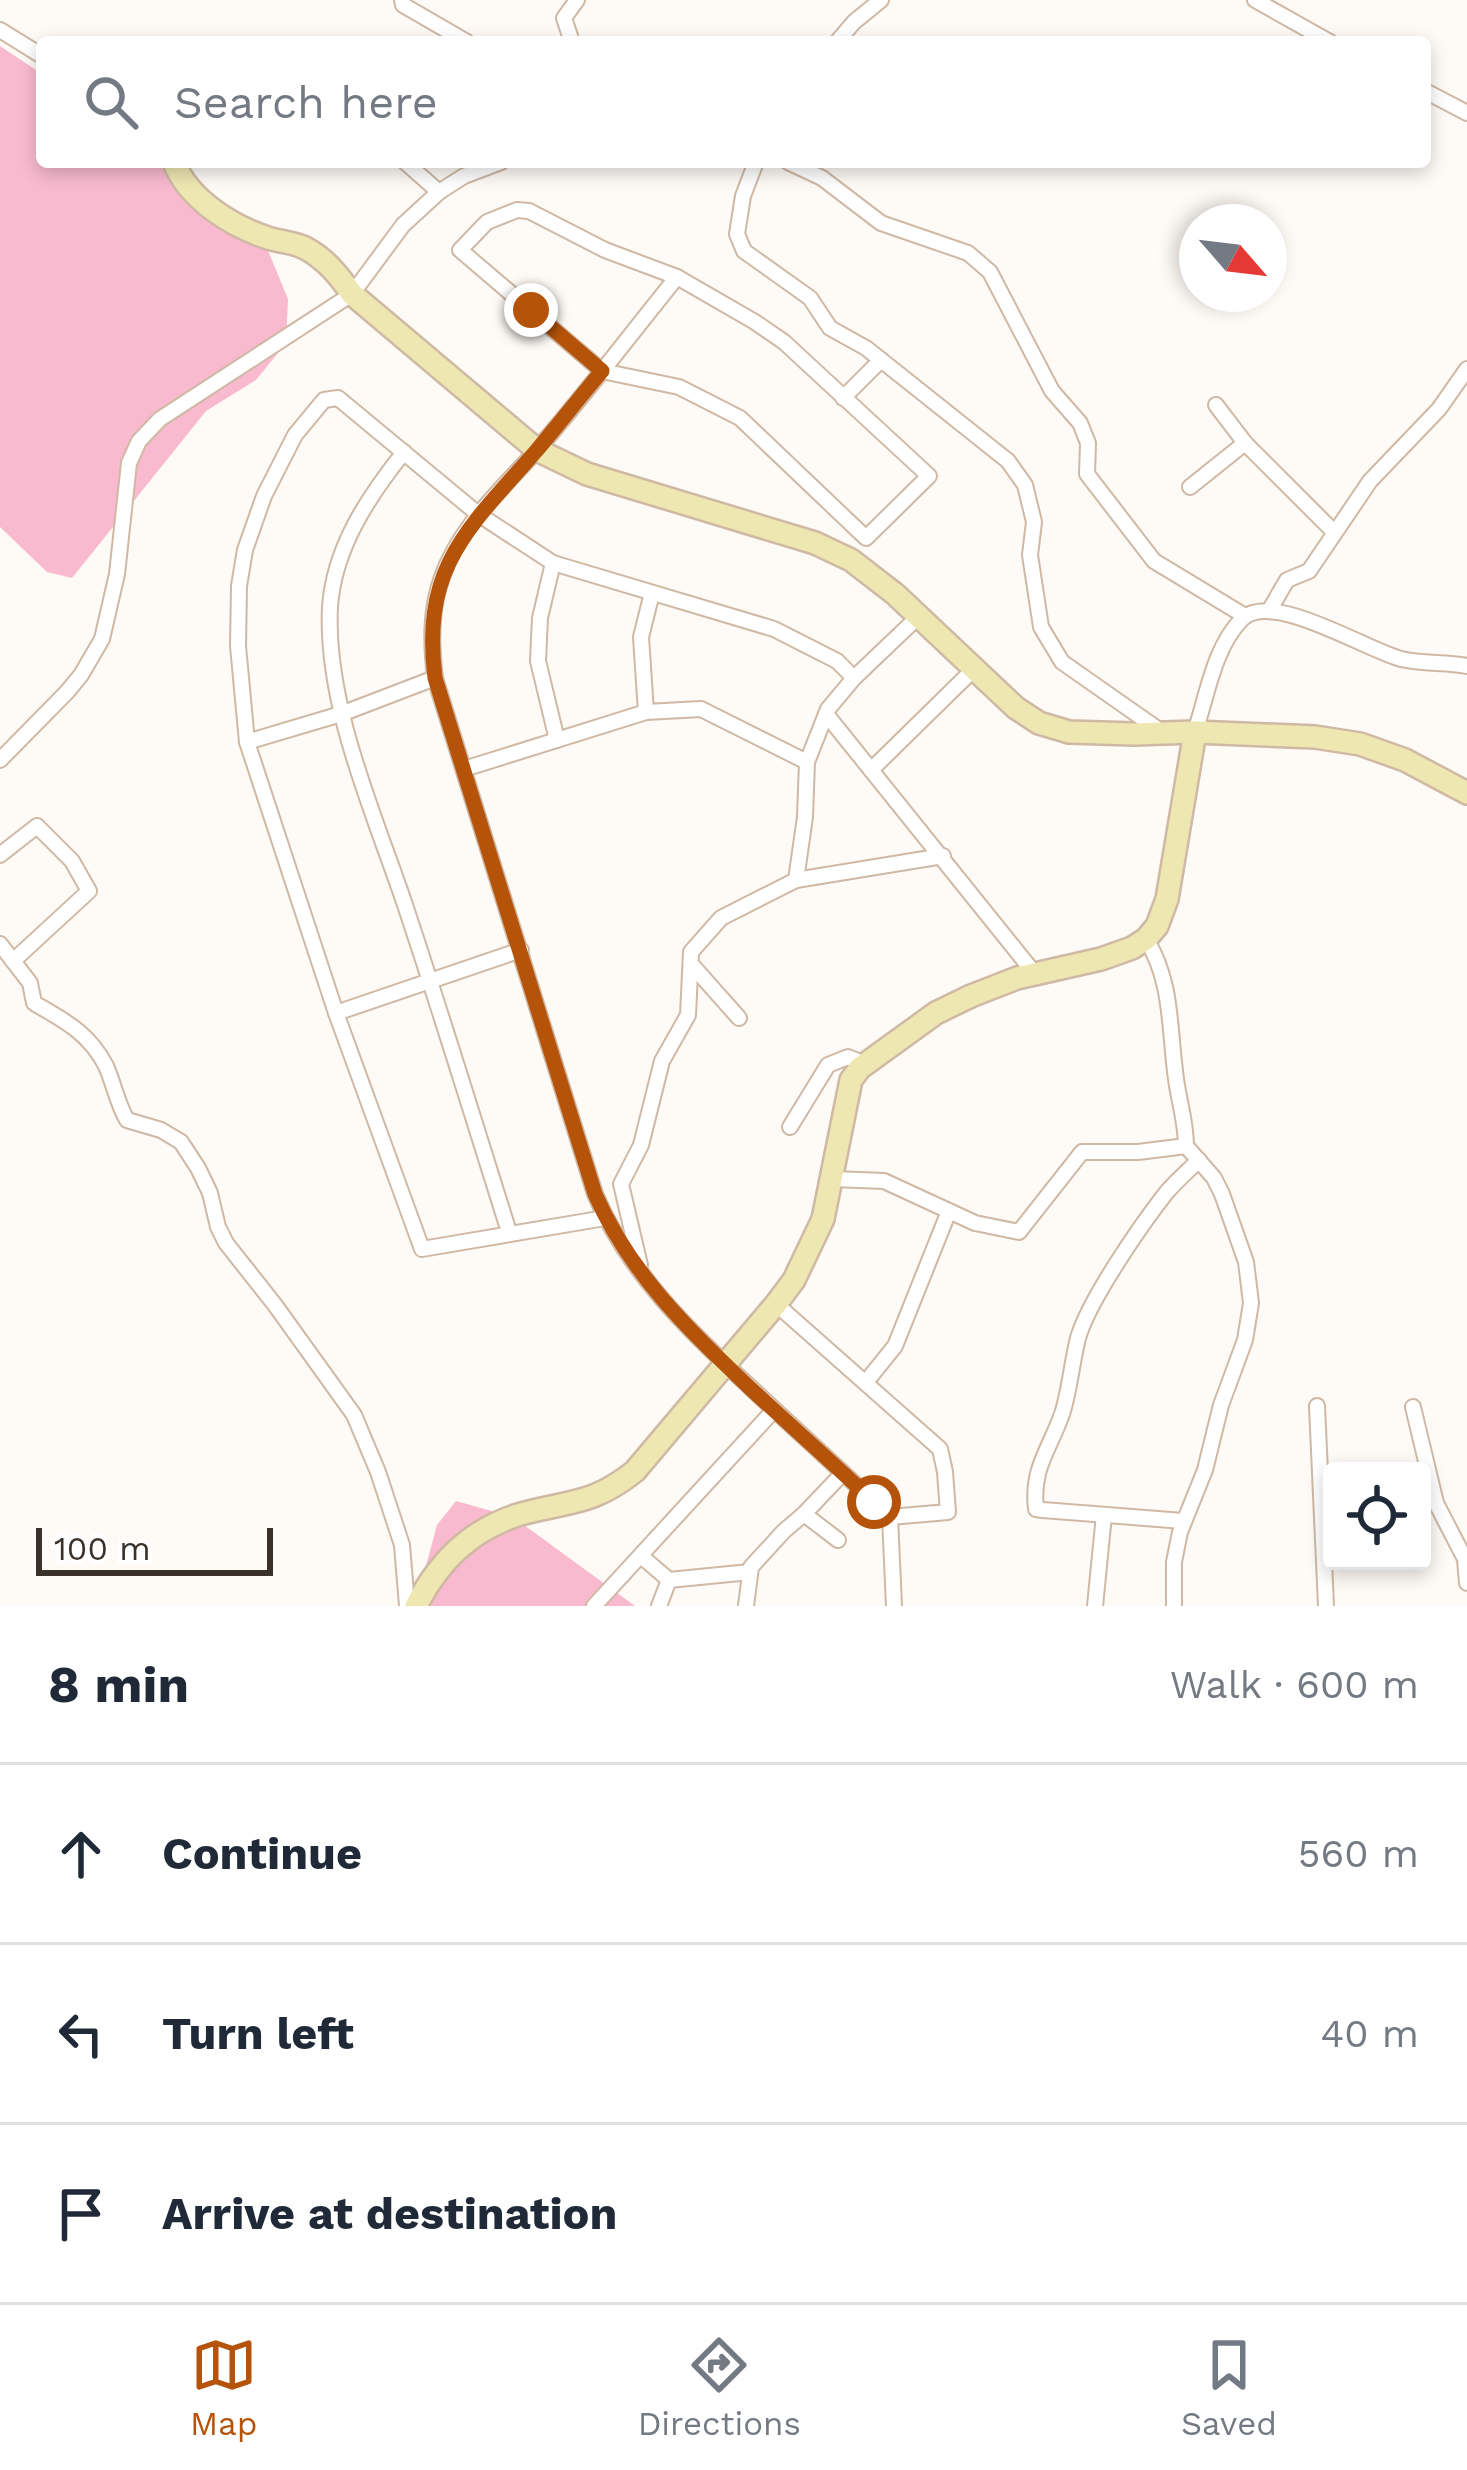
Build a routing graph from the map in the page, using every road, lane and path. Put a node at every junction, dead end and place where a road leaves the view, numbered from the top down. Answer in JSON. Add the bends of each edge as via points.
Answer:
{"nodes":[{"id":1,"x":402,"y":0,"type":"edge"},
{"id":2,"x":577,"y":0,"type":"edge"},
{"id":3,"x":881,"y":0,"type":"edge"},
{"id":4,"x":1255,"y":0,"type":"edge"},
{"id":5,"x":0,"y":30,"type":"edge"},
{"id":6,"x":457,"y":36,"type":"edge"},
{"id":7,"x":570,"y":36,"type":"edge"},
{"id":8,"x":842,"y":36,"type":"edge"},
{"id":9,"x":1319,"y":36,"type":"edge"},
{"id":10,"x":36,"y":52,"type":"edge"},
{"id":11,"x":1431,"y":94,"type":"edge"},
{"id":12,"x":1467,"y":113,"type":"edge"},
{"id":13,"x":177,"y":168,"type":"edge"},
{"id":14,"x":412,"y":168,"type":"edge"},
{"id":15,"x":485,"y":168,"type":"edge"},
{"id":16,"x":754,"y":168,"type":"edge"},
{"id":17,"x":801,"y":168,"type":"edge"},
{"id":18,"x":439,"y":192,"type":"junction"},
{"id":19,"x":677,"y":278,"type":"junction"},
{"id":20,"x":352,"y":294,"type":"junction"},
{"id":21,"x":881,"y":360,"type":"junction"},
{"id":22,"x":1467,"y":369,"type":"edge"},
{"id":23,"x":602,"y":371,"type":"junction"},
{"id":24,"x":843,"y":398,"type":"junction"},
{"id":25,"x":1216,"y":405,"type":"dead end"},
{"id":26,"x":1245,"y":442,"type":"junction"},
{"id":27,"x":537,"y":450,"type":"junction"},
{"id":28,"x":404,"y":452,"type":"junction"},
{"id":29,"x":1190,"y":487,"type":"dead end"},
{"id":30,"x":478,"y":514,"type":"junction"},
{"id":31,"x":1334,"y":532,"type":"junction"},
{"id":32,"x":553,"y":563,"type":"junction"},
{"id":33,"x":652,"y":593,"type":"junction"},
{"id":34,"x":1269,"y":611,"type":"junction"},
{"id":35,"x":919,"y":616,"type":"junction"},
{"id":36,"x":1245,"y":616,"type":"junction"},
{"id":37,"x":1467,"y":666,"type":"edge"},
{"id":38,"x":974,"y":669,"type":"junction"},
{"id":39,"x":435,"y":678,"type":"junction"},
{"id":40,"x":854,"y":678,"type":"junction"},
{"id":41,"x":646,"y":712,"type":"junction"},
{"id":42,"x":341,"y":714,"type":"junction"},
{"id":43,"x":826,"y":714,"type":"junction"},
{"id":44,"x":1195,"y":732,"type":"junction"},
{"id":45,"x":1164,"y":733,"type":"junction"},
{"id":46,"x":557,"y":740,"type":"junction"},
{"id":47,"x":248,"y":742,"type":"junction"},
{"id":48,"x":0,"y":760,"type":"edge"},
{"id":49,"x":807,"y":762,"type":"junction"},
{"id":50,"x":464,"y":769,"type":"junction"},
{"id":51,"x":872,"y":770,"type":"junction"},
{"id":52,"x":1467,"y":793,"type":"edge"},
{"id":53,"x":0,"y":855,"type":"edge"},
{"id":54,"x":943,"y":856,"type":"junction"},
{"id":55,"x":796,"y":880,"type":"junction"},
{"id":56,"x":1146,"y":939,"type":"junction"},
{"id":57,"x":0,"y":944,"type":"edge"},
{"id":58,"x":521,"y":950,"type":"junction"},
{"id":59,"x":13,"y":961,"type":"junction"},
{"id":60,"x":691,"y":964,"type":"junction"},
{"id":61,"x":1035,"y":974,"type":"junction"},
{"id":62,"x":430,"y":981,"type":"junction"},
{"id":63,"x":337,"y":1013,"type":"junction"},
{"id":64,"x":739,"y":1018,"type":"dead end"},
{"id":65,"x":865,"y":1064,"type":"junction"},
{"id":66,"x":790,"y":1127,"type":"dead end"},
{"id":67,"x":1186,"y":1146,"type":"junction"},
{"id":68,"x":1199,"y":1160,"type":"junction"},
{"id":69,"x":833,"y":1179,"type":"junction"},
{"id":70,"x":949,"y":1211,"type":"junction"},
{"id":71,"x":605,"y":1218,"type":"junction"},
{"id":72,"x":509,"y":1232,"type":"junction"},
{"id":73,"x":642,"y":1274,"type":"junction"},
{"id":74,"x":776,"y":1304,"type":"junction"},
{"id":75,"x":725,"y":1365,"type":"junction"},
{"id":76,"x":866,"y":1382,"type":"junction"},
{"id":77,"x":1317,"y":1406,"type":"dead end"},
{"id":78,"x":1413,"y":1406,"type":"dead end"},
{"id":79,"x":774,"y":1410,"type":"junction"},
{"id":80,"x":843,"y":1473,"type":"junction"},
{"id":81,"x":804,"y":1514,"type":"junction"},
{"id":82,"x":1104,"y":1515,"type":"junction"},
{"id":83,"x":890,"y":1517,"type":"junction"},
{"id":84,"x":1183,"y":1521,"type":"junction"},
{"id":85,"x":838,"y":1540,"type":"dead end"},
{"id":86,"x":641,"y":1556,"type":"junction"},
{"id":87,"x":751,"y":1572,"type":"junction"},
{"id":88,"x":669,"y":1580,"type":"junction"},
{"id":89,"x":1467,"y":1583,"type":"edge"},
{"id":90,"x":406,"y":1606,"type":"edge"},
{"id":91,"x":416,"y":1606,"type":"edge"},
{"id":92,"x":593,"y":1606,"type":"edge"},
{"id":93,"x":659,"y":1606,"type":"edge"},
{"id":94,"x":746,"y":1606,"type":"edge"},
{"id":95,"x":894,"y":1606,"type":"edge"},
{"id":96,"x":1095,"y":1606,"type":"edge"},
{"id":97,"x":1174,"y":1606,"type":"edge"},
{"id":98,"x":1326,"y":1606,"type":"edge"}],
"edges":[{"from":1,"to":6,"type":"street"},
{"from":2,"to":7,"type":"street","via":[[564,18]]},
{"from":3,"to":8,"type":"street"},
{"from":4,"to":9,"type":"street"},
{"from":5,"to":10,"type":"street"},
{"from":11,"to":12,"type":"street"},
{"from":13,"to":20,"type":"street","via":[[194,196],[263,236],[310,251]]},
{"from":14,"to":18,"type":"street"},
{"from":15,"to":18,"type":"street"},
{"from":16,"to":21,"type":"street","via":[[737,234],[743,251],[810,298],[830,328]]},
{"from":17,"to":36,"type":"street","via":[[881,223],[968,253],[990,272],[1052,392],[1080,423],[1087,474],[1154,562]]},
{"from":18,"to":20,"type":"street"},
{"from":19,"to":23,"type":"street"},
{"from":19,"to":23,"type":"street","via":[[529,211],[487,223],[460,250]]},
{"from":19,"to":24,"type":"street","via":[[784,342]]},
{"from":20,"to":27,"type":"street"},
{"from":20,"to":48,"type":"street","via":[[160,419],[139,441],[126,476],[102,639],[67,692]]},
{"from":21,"to":24,"type":"street"},
{"from":21,"to":45,"type":"street","via":[[1008,461],[1025,485],[1034,522],[1030,555],[1041,627],[1062,662]]},
{"from":22,"to":31,"type":"street"},
{"from":23,"to":24,"type":"street","via":[[679,387],[740,418],[866,538],[929,476]]},
{"from":23,"to":27,"type":"street"},
{"from":25,"to":26,"type":"street"},
{"from":26,"to":29,"type":"street"},
{"from":26,"to":31,"type":"street"},
{"from":27,"to":30,"type":"street"},
{"from":27,"to":35,"type":"street","via":[[837,552]]},
{"from":28,"to":30,"type":"street"},
{"from":28,"to":42,"type":"street","via":[[363,508],[335,574],[331,637]]},
{"from":28,"to":47,"type":"street","via":[[331,397],[277,466],[239,586]]},
{"from":30,"to":32,"type":"street"},
{"from":30,"to":39,"type":"street","via":[[440,581],[431,633]]},
{"from":31,"to":34,"type":"street"},
{"from":32,"to":33,"type":"street"},
{"from":32,"to":46,"type":"street","via":[[538,661]]},
{"from":33,"to":40,"type":"street","via":[[794,637]]},
{"from":33,"to":41,"type":"street","via":[[641,638]]},
{"from":34,"to":36,"type":"street"},
{"from":34,"to":37,"type":"street","via":[[1402,659]]},
{"from":35,"to":38,"type":"street"},
{"from":35,"to":40,"type":"street"},
{"from":36,"to":44,"type":"street","via":[[1226,643]]},
{"from":38,"to":45,"type":"street","via":[[1016,708],[1052,727]]},
{"from":38,"to":51,"type":"street"},
{"from":39,"to":42,"type":"street"},
{"from":39,"to":50,"type":"street"},
{"from":40,"to":43,"type":"street"},
{"from":41,"to":46,"type":"street"},
{"from":41,"to":49,"type":"street","via":[[701,709]]},
{"from":42,"to":47,"type":"street"},
{"from":42,"to":62,"type":"street"},
{"from":43,"to":49,"type":"street"},
{"from":43,"to":51,"type":"street"},
{"from":44,"to":45,"type":"street"},
{"from":44,"to":52,"type":"street","via":[[1360,744]]},
{"from":44,"to":56,"type":"street","via":[[1167,898]]},
{"from":46,"to":50,"type":"street"},
{"from":47,"to":63,"type":"street"},
{"from":49,"to":55,"type":"street"},
{"from":50,"to":58,"type":"street"},
{"from":51,"to":54,"type":"street"},
{"from":53,"to":59,"type":"street","via":[[37,826],[89,891]]},
{"from":54,"to":55,"type":"street"},
{"from":54,"to":61,"type":"street"},
{"from":55,"to":60,"type":"street","via":[[721,918],[691,952]]},
{"from":56,"to":61,"type":"street"},
{"from":56,"to":67,"type":"street","via":[[1167,987]]},
{"from":57,"to":59,"type":"street"},
{"from":58,"to":62,"type":"street"},
{"from":58,"to":71,"type":"street"},
{"from":59,"to":90,"type":"street","via":[[31,983],[34,1003],[82,1031],[127,1120],[181,1142],[226,1243],[354,1415],[402,1545]]},
{"from":60,"to":64,"type":"street"},
{"from":60,"to":73,"type":"street","via":[[688,1015],[662,1061],[641,1145],[621,1184]]},
{"from":61,"to":65,"type":"street","via":[[936,1013]]},
{"from":62,"to":63,"type":"street"},
{"from":62,"to":72,"type":"street"},
{"from":63,"to":72,"type":"street","via":[[422,1249]]},
{"from":65,"to":66,"type":"street","via":[[848,1057],[827,1065]]},
{"from":65,"to":69,"type":"street","via":[[851,1080]]},
{"from":67,"to":68,"type":"street"},
{"from":67,"to":70,"type":"street","via":[[1082,1152],[1019,1232]]},
{"from":68,"to":82,"type":"street","via":[[1168,1191],[1092,1307],[1062,1414],[1036,1471],[1036,1509]]},
{"from":68,"to":84,"type":"street","via":[[1222,1194],[1251,1303]]},
{"from":69,"to":70,"type":"street","via":[[884,1181]]},
{"from":69,"to":74,"type":"street","via":[[813,1244]]},
{"from":70,"to":76,"type":"street","via":[[895,1346]]},
{"from":71,"to":72,"type":"street"},
{"from":71,"to":73,"type":"street"},
{"from":73,"to":75,"type":"street"},
{"from":74,"to":75,"type":"street"},
{"from":74,"to":76,"type":"street"},
{"from":75,"to":79,"type":"street"},
{"from":75,"to":91,"type":"street","via":[[616,1486],[472,1536]]},
{"from":76,"to":83,"type":"street","via":[[940,1449],[946,1472],[948,1511]]},
{"from":77,"to":98,"type":"street"},
{"from":78,"to":89,"type":"street","via":[[1436,1503],[1465,1559]]},
{"from":79,"to":80,"type":"street"},
{"from":79,"to":86,"type":"street"},
{"from":80,"to":81,"type":"street"},
{"from":80,"to":83,"type":"street"},
{"from":81,"to":85,"type":"street"},
{"from":81,"to":87,"type":"street"},
{"from":82,"to":84,"type":"street"},
{"from":82,"to":96,"type":"street"},
{"from":83,"to":95,"type":"street"},
{"from":84,"to":97,"type":"street"},
{"from":86,"to":88,"type":"street"},
{"from":86,"to":92,"type":"street"},
{"from":87,"to":88,"type":"street"},
{"from":87,"to":94,"type":"street"},
{"from":88,"to":93,"type":"street"}]}
